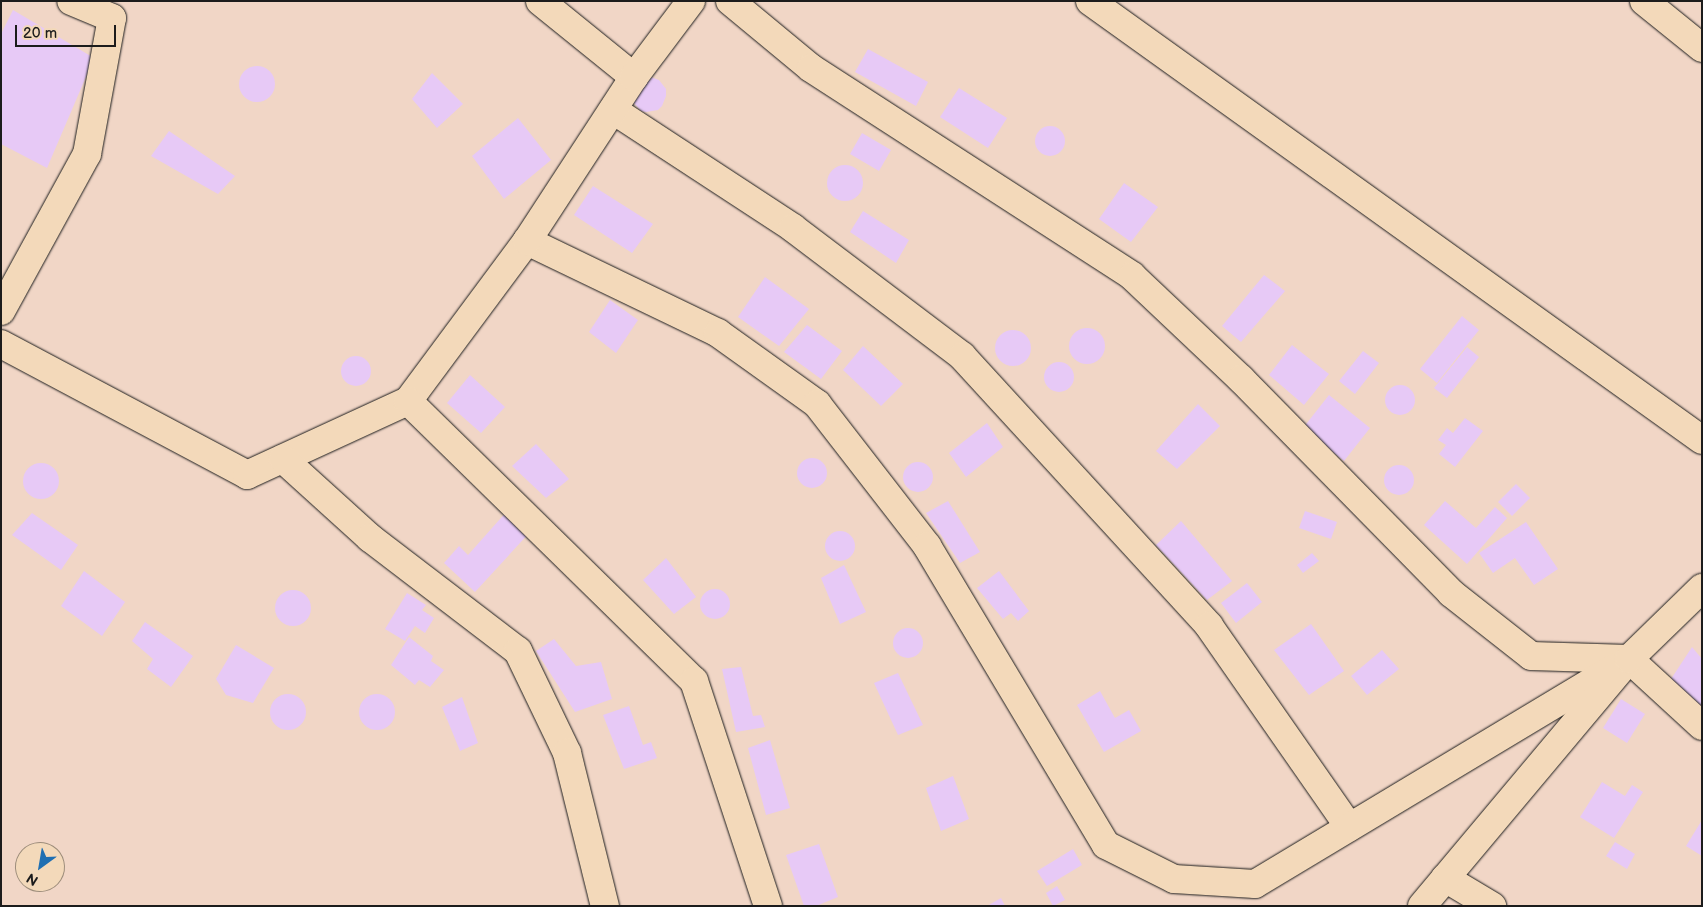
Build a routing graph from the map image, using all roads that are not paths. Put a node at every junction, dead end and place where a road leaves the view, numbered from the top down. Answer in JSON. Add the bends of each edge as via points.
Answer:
{"nodes":[{"id":1,"x":71,"y":1,"type":"edge"},
{"id":2,"x":540,"y":1,"type":"edge"},
{"id":3,"x":691,"y":1,"type":"edge"},
{"id":4,"x":730,"y":1,"type":"edge"},
{"id":5,"x":1090,"y":1,"type":"edge"},
{"id":6,"x":1644,"y":1,"type":"edge"},
{"id":7,"x":1702,"y":48,"type":"edge"},
{"id":8,"x":634,"y":77,"type":"junction"},
{"id":9,"x":613,"y":110,"type":"junction"},
{"id":10,"x":527,"y":241,"type":"junction"},
{"id":11,"x":1,"y":311,"type":"edge"},
{"id":12,"x":1,"y":344,"type":"edge"},
{"id":13,"x":408,"y":401,"type":"junction"},
{"id":14,"x":1702,"y":440,"type":"edge"},
{"id":15,"x":283,"y":458,"type":"junction"},
{"id":16,"x":1702,"y":588,"type":"edge"},
{"id":17,"x":1629,"y":659,"type":"junction"},
{"id":18,"x":1702,"y":726,"type":"edge"},
{"id":19,"x":1349,"y":827,"type":"junction"},
{"id":20,"x":1445,"y":878,"type":"junction"},
{"id":21,"x":605,"y":906,"type":"edge"},
{"id":22,"x":768,"y":906,"type":"edge"},
{"id":23,"x":1422,"y":906,"type":"edge"},
{"id":24,"x":1492,"y":906,"type":"edge"}],
"edges":[{"from":1,"to":11,"type":"street","via":[[112,18],[87,154]]},
{"from":2,"to":8,"type":"street"},
{"from":3,"to":8,"type":"street"},
{"from":4,"to":17,"type":"street","via":[[811,68],[1132,276],[1242,379],[1451,593],[1530,656]]},
{"from":5,"to":14,"type":"street"},
{"from":6,"to":7,"type":"street"},
{"from":8,"to":9,"type":"street"},
{"from":9,"to":10,"type":"street"},
{"from":9,"to":19,"type":"street","via":[[793,228],[962,356],[1209,626]]},
{"from":10,"to":13,"type":"street"},
{"from":10,"to":19,"type":"street","via":[[718,333],[817,404],[927,546],[1106,845],[1174,880],[1255,884]]},
{"from":12,"to":15,"type":"street","via":[[247,475]]},
{"from":13,"to":15,"type":"street"},
{"from":13,"to":22,"type":"street","via":[[694,681]]},
{"from":15,"to":21,"type":"street","via":[[370,538],[518,651],[567,753]]},
{"from":16,"to":17,"type":"street"},
{"from":17,"to":18,"type":"street"},
{"from":17,"to":19,"type":"street"},
{"from":17,"to":20,"type":"street"},
{"from":20,"to":23,"type":"street"},
{"from":20,"to":24,"type":"street"}]}
